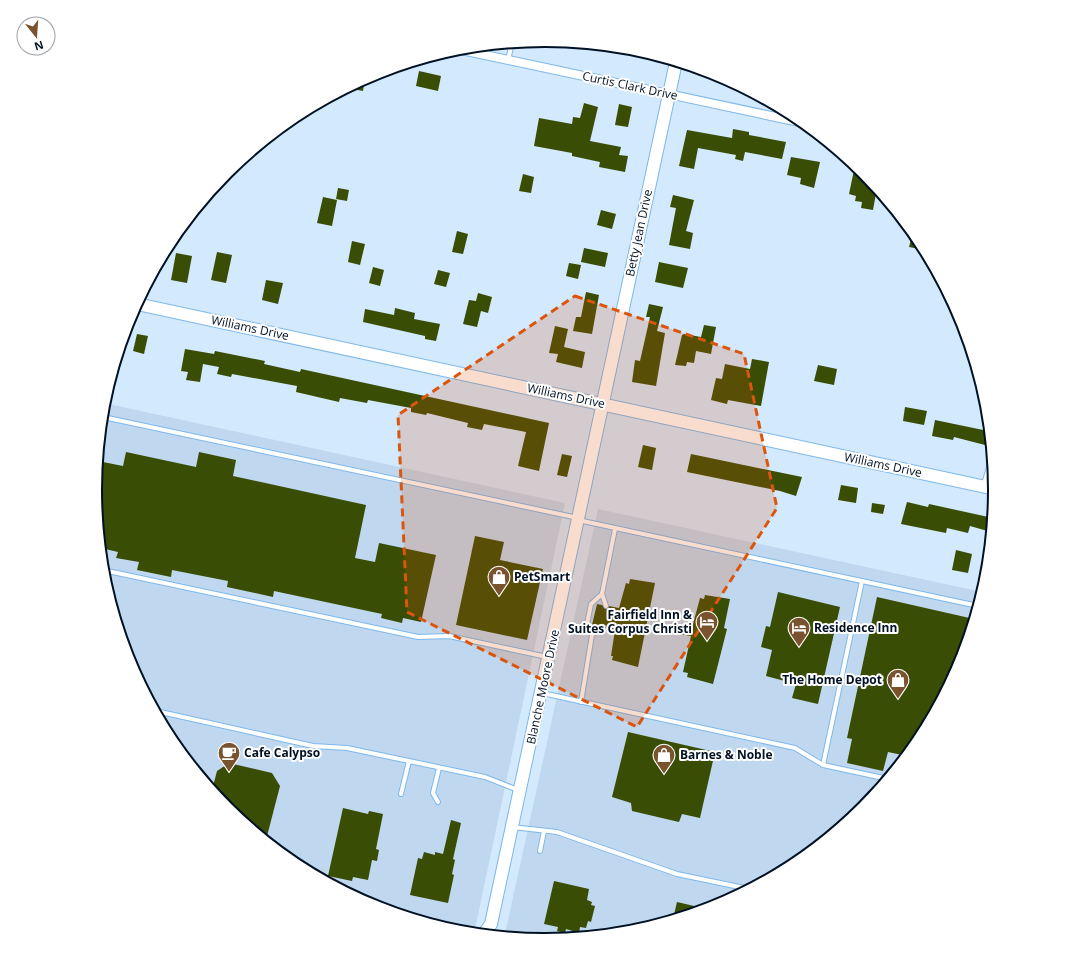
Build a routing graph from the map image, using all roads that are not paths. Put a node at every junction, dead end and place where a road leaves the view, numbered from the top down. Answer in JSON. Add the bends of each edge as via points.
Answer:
{"nodes":[{"id":1,"x":511,"y":49,"type":"edge"},
{"id":2,"x":487,"y":51,"type":"edge"},
{"id":3,"x":476,"y":53,"type":"edge"},
{"id":4,"x":486,"y":55,"type":"junction"},
{"id":5,"x":508,"y":60,"type":"junction"},
{"id":6,"x":675,"y":67,"type":"edge"},
{"id":7,"x":669,"y":94,"type":"junction"},
{"id":8,"x":788,"y":120,"type":"edge"},
{"id":9,"x":143,"y":305,"type":"edge"},
{"id":10,"x":602,"y":404,"type":"junction"},
{"id":11,"x":108,"y":418,"type":"edge"},
{"id":12,"x":988,"y":488,"type":"edge"},
{"id":13,"x":578,"y":519,"type":"junction"},
{"id":14,"x":615,"y":529,"type":"junction"},
{"id":15,"x":110,"y":572,"type":"edge"},
{"id":16,"x":862,"y":581,"type":"junction"},
{"id":17,"x":602,"y":594,"type":"junction"},
{"id":18,"x":973,"y":605,"type":"edge"},
{"id":19,"x":606,"y":606,"type":"dead end"},
{"id":20,"x":602,"y":628,"type":"dead end"},
{"id":21,"x":592,"y":635,"type":"junction"},
{"id":22,"x":549,"y":657,"type":"junction"},
{"id":23,"x":541,"y":693,"type":"junction"},
{"id":24,"x":581,"y":702,"type":"junction"},
{"id":25,"x":164,"y":714,"type":"edge"},
{"id":26,"x":408,"y":761,"type":"junction"},
{"id":27,"x":823,"y":765,"type":"junction"},
{"id":28,"x":439,"y":768,"type":"junction"},
{"id":29,"x":882,"y":778,"type":"edge"},
{"id":30,"x":520,"y":791,"type":"junction"},
{"id":31,"x":401,"y":794,"type":"dead end"},
{"id":32,"x":438,"y":802,"type":"dead end"},
{"id":33,"x":512,"y":827,"type":"junction"},
{"id":34,"x":544,"y":831,"type":"junction"},
{"id":35,"x":540,"y":851,"type":"dead end"},
{"id":36,"x":741,"y":887,"type":"edge"},
{"id":37,"x":493,"y":929,"type":"edge"}],
"edges":[{"from":1,"to":5,"type":"lane"},
{"from":2,"to":4,"type":"lane"},
{"from":3,"to":4,"type":"street","name":"Curtis Clark Drive"},
{"from":4,"to":5,"type":"street","name":"Curtis Clark Drive"},
{"from":5,"to":7,"type":"street","name":"Curtis Clark Drive"},
{"from":6,"to":7,"type":"street","name":"Betty Jean Drive"},
{"from":7,"to":8,"type":"street","name":"Curtis Clark Drive"},
{"from":7,"to":10,"type":"street","name":"Betty Jean Drive"},
{"from":9,"to":10,"type":"street","name":"Williams Drive"},
{"from":10,"to":12,"type":"street","name":"Williams Drive"},
{"from":10,"to":13,"type":"street","name":"Blanche Moore Drive"},
{"from":11,"to":13,"type":"lane"},
{"from":13,"to":14,"type":"lane"},
{"from":13,"to":22,"type":"street","name":"Blanche Moore Drive"},
{"from":14,"to":16,"type":"lane"},
{"from":14,"to":17,"type":"lane"},
{"from":15,"to":22,"type":"lane","via":[[418,637],[449,636]]},
{"from":16,"to":18,"type":"lane"},
{"from":16,"to":27,"type":"lane"},
{"from":17,"to":19,"type":"lane"},
{"from":17,"to":21,"type":"lane","via":[[591,604],[587,624]]},
{"from":20,"to":21,"type":"lane"},
{"from":21,"to":24,"type":"lane"},
{"from":22,"to":23,"type":"street","name":"Blanche Moore Drive"},
{"from":23,"to":24,"type":"lane"},
{"from":23,"to":30,"type":"street","name":"Blanche Moore Drive"},
{"from":24,"to":27,"type":"lane","via":[[795,748]]},
{"from":25,"to":26,"type":"lane","via":[[313,746],[347,748]]},
{"from":26,"to":28,"type":"lane"},
{"from":26,"to":31,"type":"lane"},
{"from":27,"to":29,"type":"lane"},
{"from":28,"to":30,"type":"lane","via":[[484,777]]},
{"from":28,"to":32,"type":"lane","via":[[434,793]]},
{"from":30,"to":33,"type":"street","name":"Blanche Moore Drive"},
{"from":33,"to":34,"type":"lane"},
{"from":33,"to":37,"type":"street","name":"Blanche Moore Drive"},
{"from":34,"to":35,"type":"lane"},
{"from":34,"to":36,"type":"lane","via":[[556,832],[677,874]]}]}
